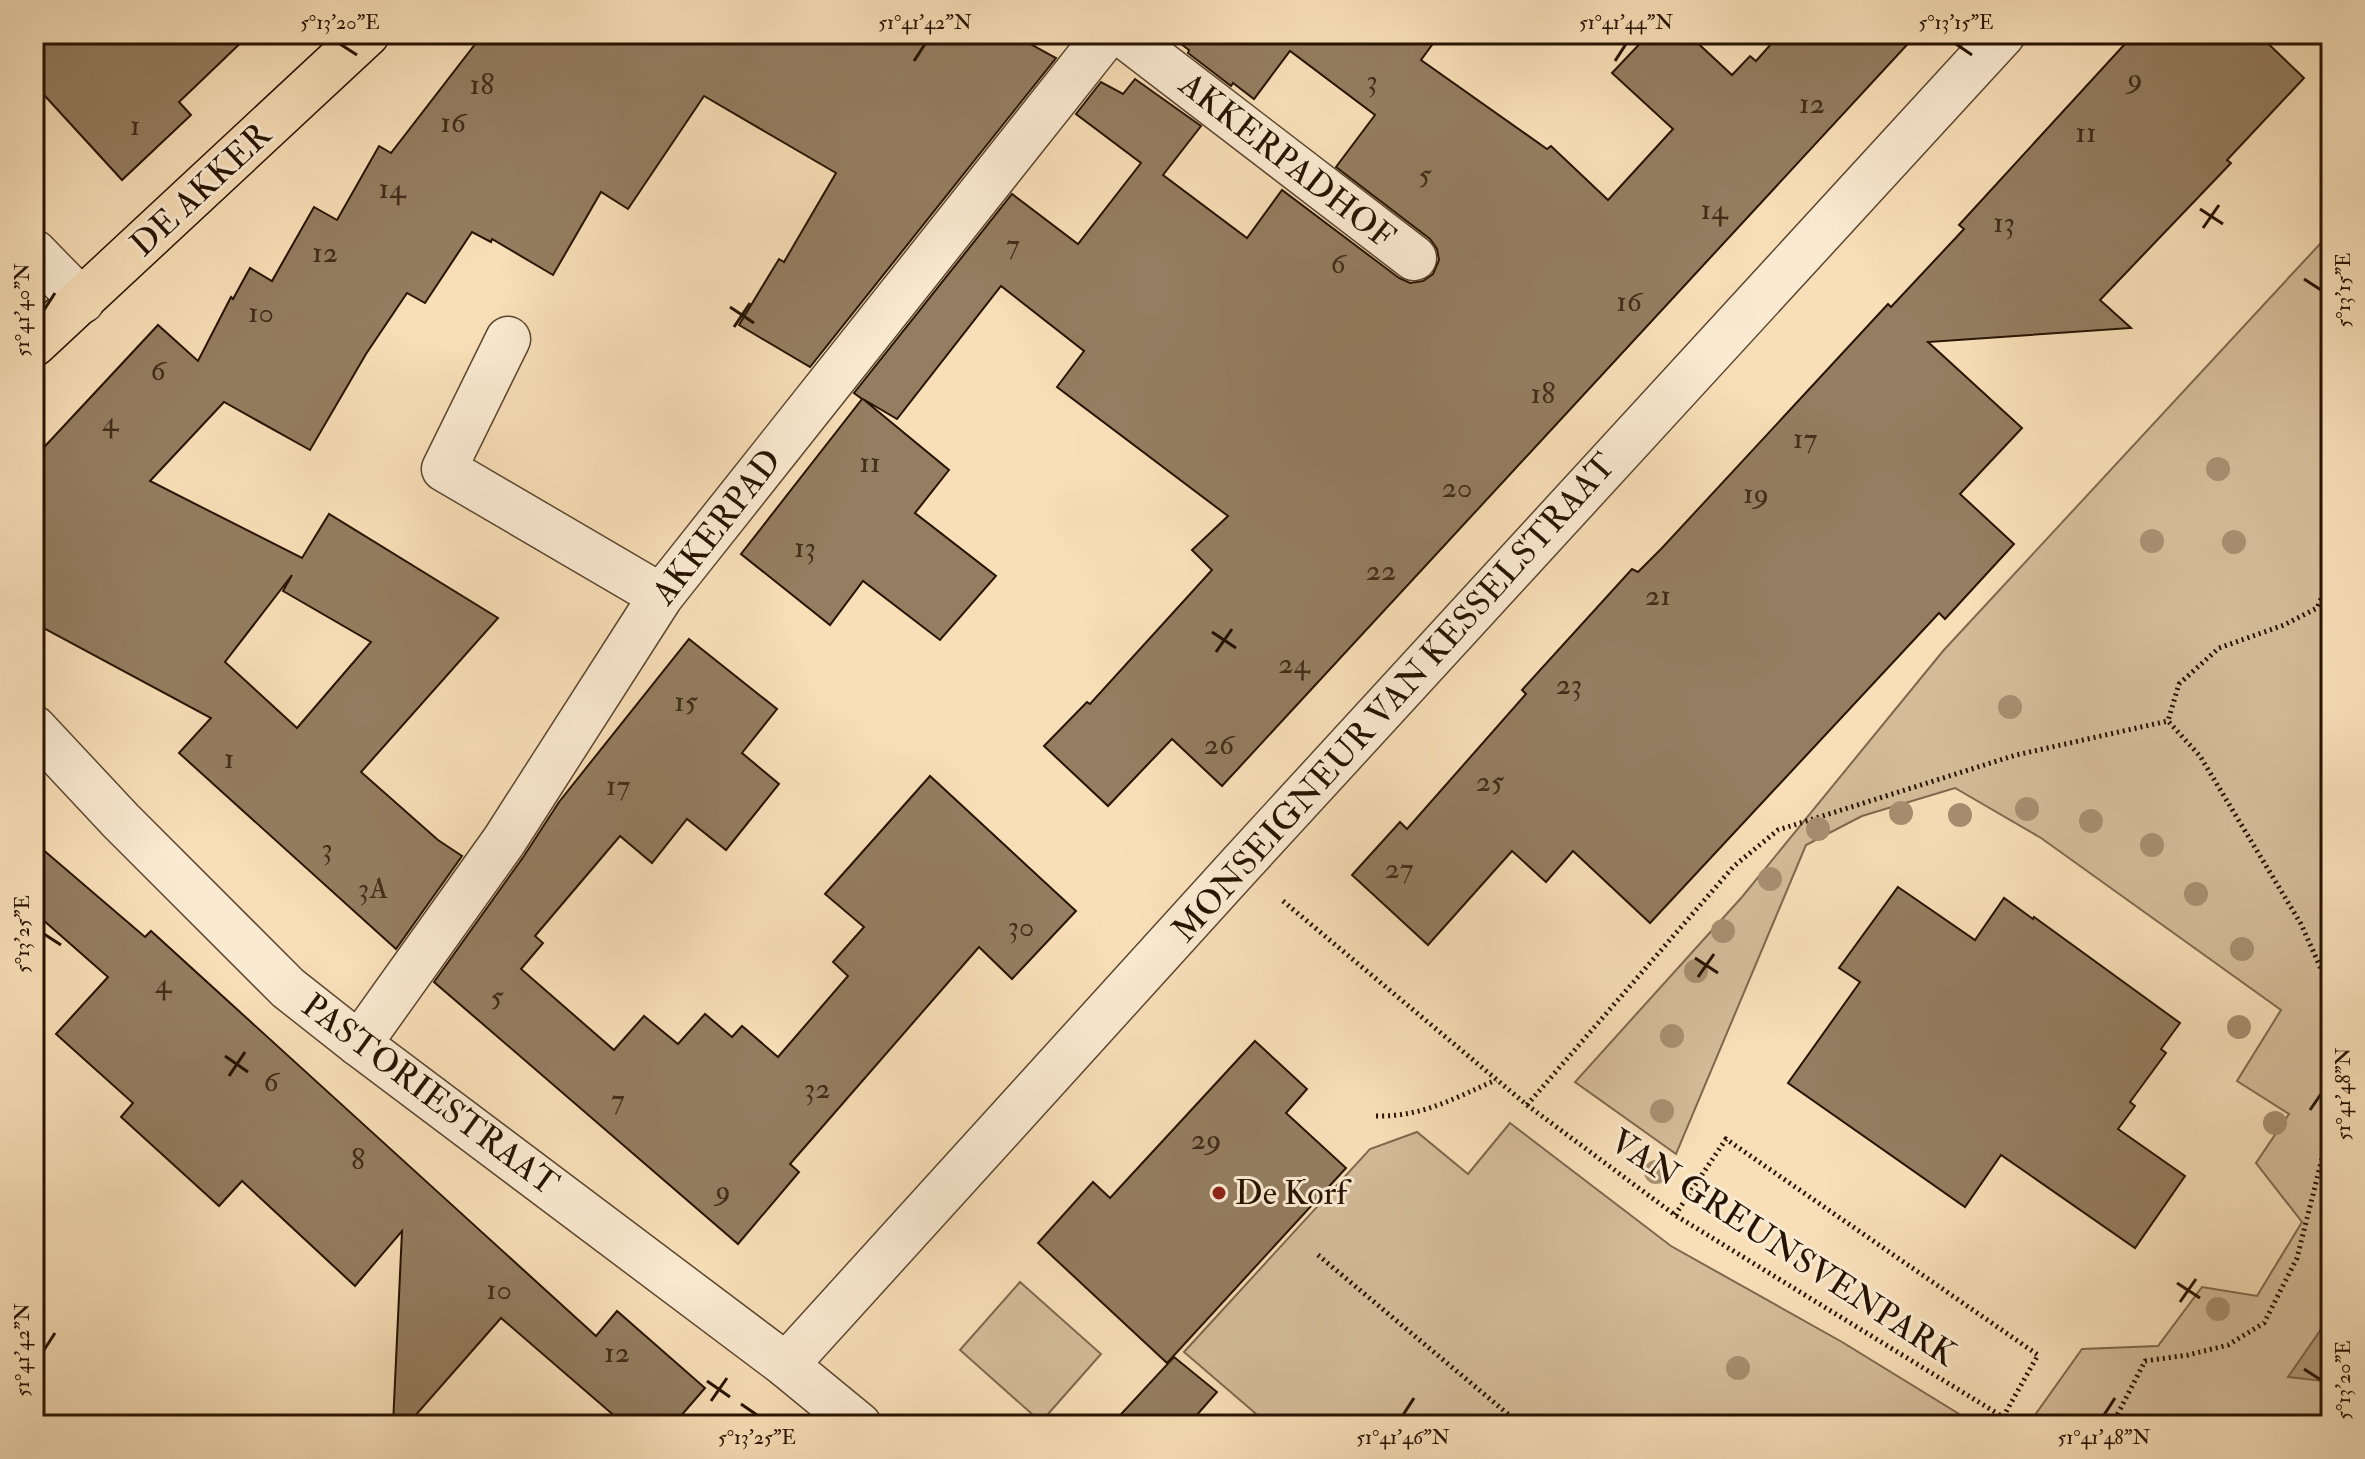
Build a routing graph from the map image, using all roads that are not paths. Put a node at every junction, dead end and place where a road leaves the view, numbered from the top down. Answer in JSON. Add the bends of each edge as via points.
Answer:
{"nodes":[{"id":1,"x":367,"y":34,"type":"edge"},
{"id":2,"x":1107,"y":34,"type":"edge"},
{"id":3,"x":1122,"y":34,"type":"edge"},
{"id":4,"x":2003,"y":34,"type":"edge"},
{"id":5,"x":34,"y":252,"type":"edge"},
{"id":6,"x":1414,"y":258,"type":"dead end"},
{"id":7,"x":82,"y":301,"type":"junction"},
{"id":8,"x":508,"y":339,"type":"dead end"},
{"id":9,"x":34,"y":344,"type":"edge"},
{"id":10,"x":661,"y":596,"type":"junction"},
{"id":11,"x":34,"y":728,"type":"edge"},
{"id":12,"x":359,"y":1044,"type":"junction"},
{"id":13,"x":786,"y":1365,"type":"junction"},
{"id":14,"x":859,"y":1425,"type":"edge"}],
"edges":[{"from":1,"to":7,"type":"main road","name":"DE AKKER"},
{"from":2,"to":10,"type":"street","name":"AKKERPAD"},
{"from":3,"to":6,"type":"street","name":"AKKERPADHOF"},
{"from":4,"to":13,"type":"street","name":"MONSEIGNEUR VAN KESSELSTRAAT"},
{"from":5,"to":7,"type":"street"},
{"from":7,"to":9,"type":"main road","name":"DE AKKER"},
{"from":8,"to":10,"type":"street","via":[[444,469]]},
{"from":10,"to":12,"type":"street","name":"AKKERPAD","via":[[504,841]]},
{"from":11,"to":12,"type":"street","name":"PASTORIESTRAAT","via":[[288,988]]},
{"from":12,"to":13,"type":"street","name":"PASTORIESTRAAT"},
{"from":13,"to":14,"type":"street","name":"PASTORIESTRAAT"}]}
